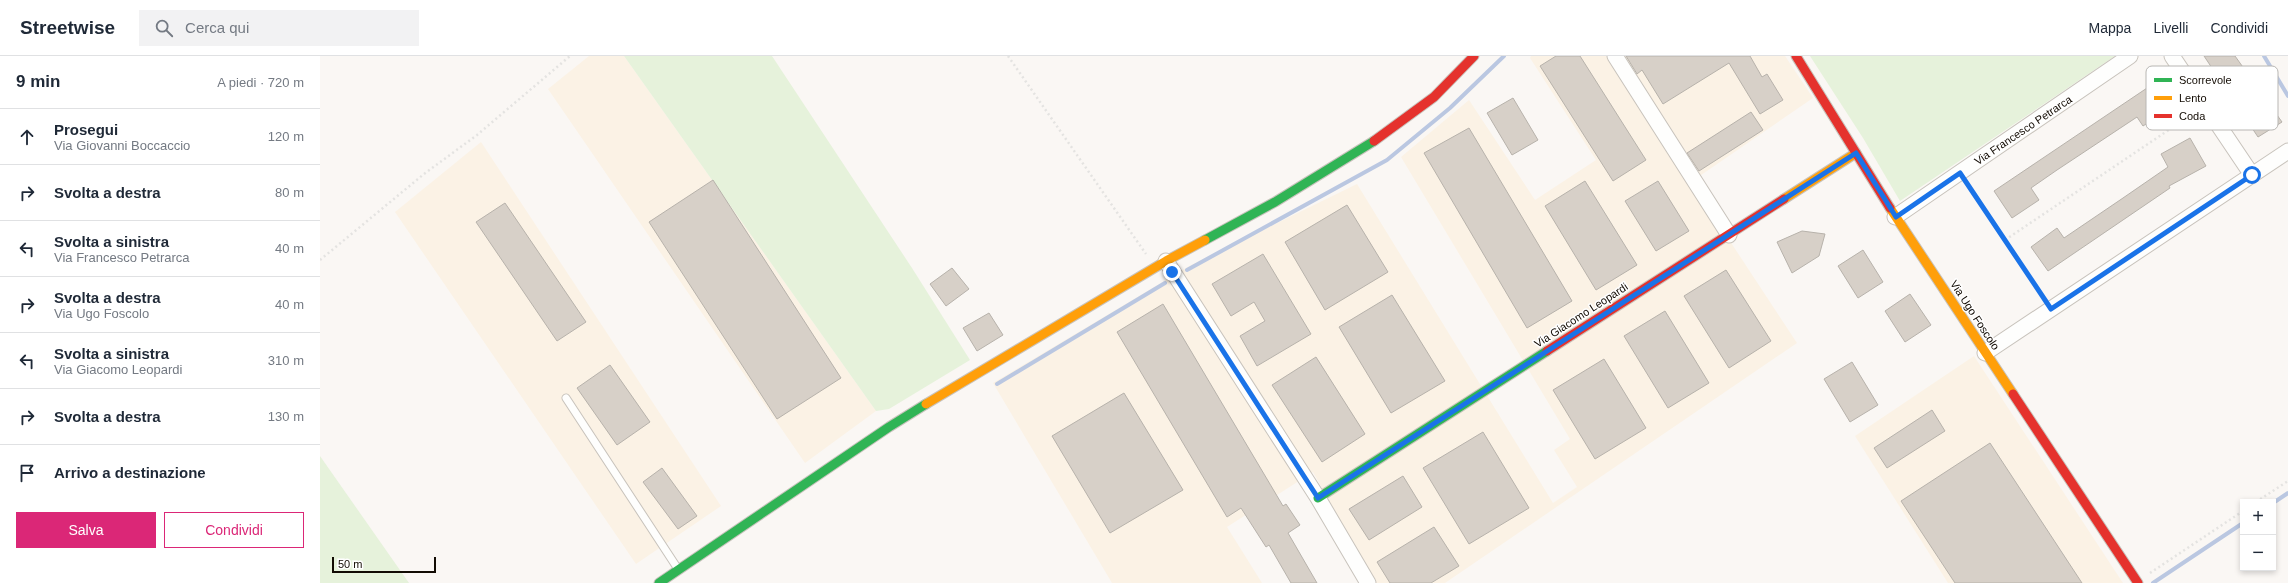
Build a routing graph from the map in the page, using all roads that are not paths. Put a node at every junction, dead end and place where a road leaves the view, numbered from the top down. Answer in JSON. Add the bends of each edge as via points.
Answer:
{"nodes":[{"id":1,"x":1474,"y":56,"type":"edge"},
{"id":2,"x":1615,"y":56,"type":"edge"},
{"id":3,"x":1796,"y":56,"type":"edge"},
{"id":4,"x":2130,"y":56,"type":"edge"},
{"id":5,"x":2172,"y":56,"type":"edge"},
{"id":6,"x":2179,"y":66,"type":"edge"},
{"id":7,"x":2222,"y":130,"type":"edge"},
{"id":8,"x":2288,"y":151,"type":"edge"},
{"id":9,"x":1856,"y":153,"type":"junction"},
{"id":10,"x":2252,"y":175,"type":"junction"},
{"id":11,"x":1896,"y":217,"type":"junction"},
{"id":12,"x":1729,"y":235,"type":"junction"},
{"id":13,"x":1161,"y":264,"type":"junction"},
{"id":14,"x":1985,"y":353,"type":"junction"},
{"id":15,"x":566,"y":398,"type":"dead end"},
{"id":16,"x":1318,"y":498,"type":"junction"},
{"id":17,"x":679,"y":571,"type":"junction"},
{"id":18,"x":2138,"y":582,"type":"edge"},
{"id":19,"x":659,"y":583,"type":"edge"},
{"id":20,"x":1368,"y":583,"type":"edge"}],
"edges":[{"from":1,"to":13,"type":"street","via":[[1434,97],[1361,151],[1275,202]]},
{"from":2,"to":12,"type":"street"},
{"from":3,"to":9,"type":"street","name":"Via Ugo Foscolo"},
{"from":4,"to":11,"type":"street","name":"Via Francesco Petrarca"},
{"from":5,"to":6,"type":"street"},
{"from":7,"to":10,"type":"street"},
{"from":8,"to":10,"type":"street"},
{"from":9,"to":11,"type":"street","name":"Via Ugo Foscolo"},
{"from":9,"to":12,"type":"street","name":"Via Giacomo Leopardi"},
{"from":10,"to":14,"type":"street"},
{"from":11,"to":14,"type":"street","name":"Via Ugo Foscolo"},
{"from":12,"to":16,"type":"street","name":"Via Giacomo Leopardi"},
{"from":13,"to":16,"type":"street"},
{"from":13,"to":17,"type":"street","via":[[889,428]]},
{"from":14,"to":18,"type":"street","name":"Via Ugo Foscolo"},
{"from":15,"to":17,"type":"lane"},
{"from":16,"to":20,"type":"street"},
{"from":17,"to":19,"type":"street"}]}
